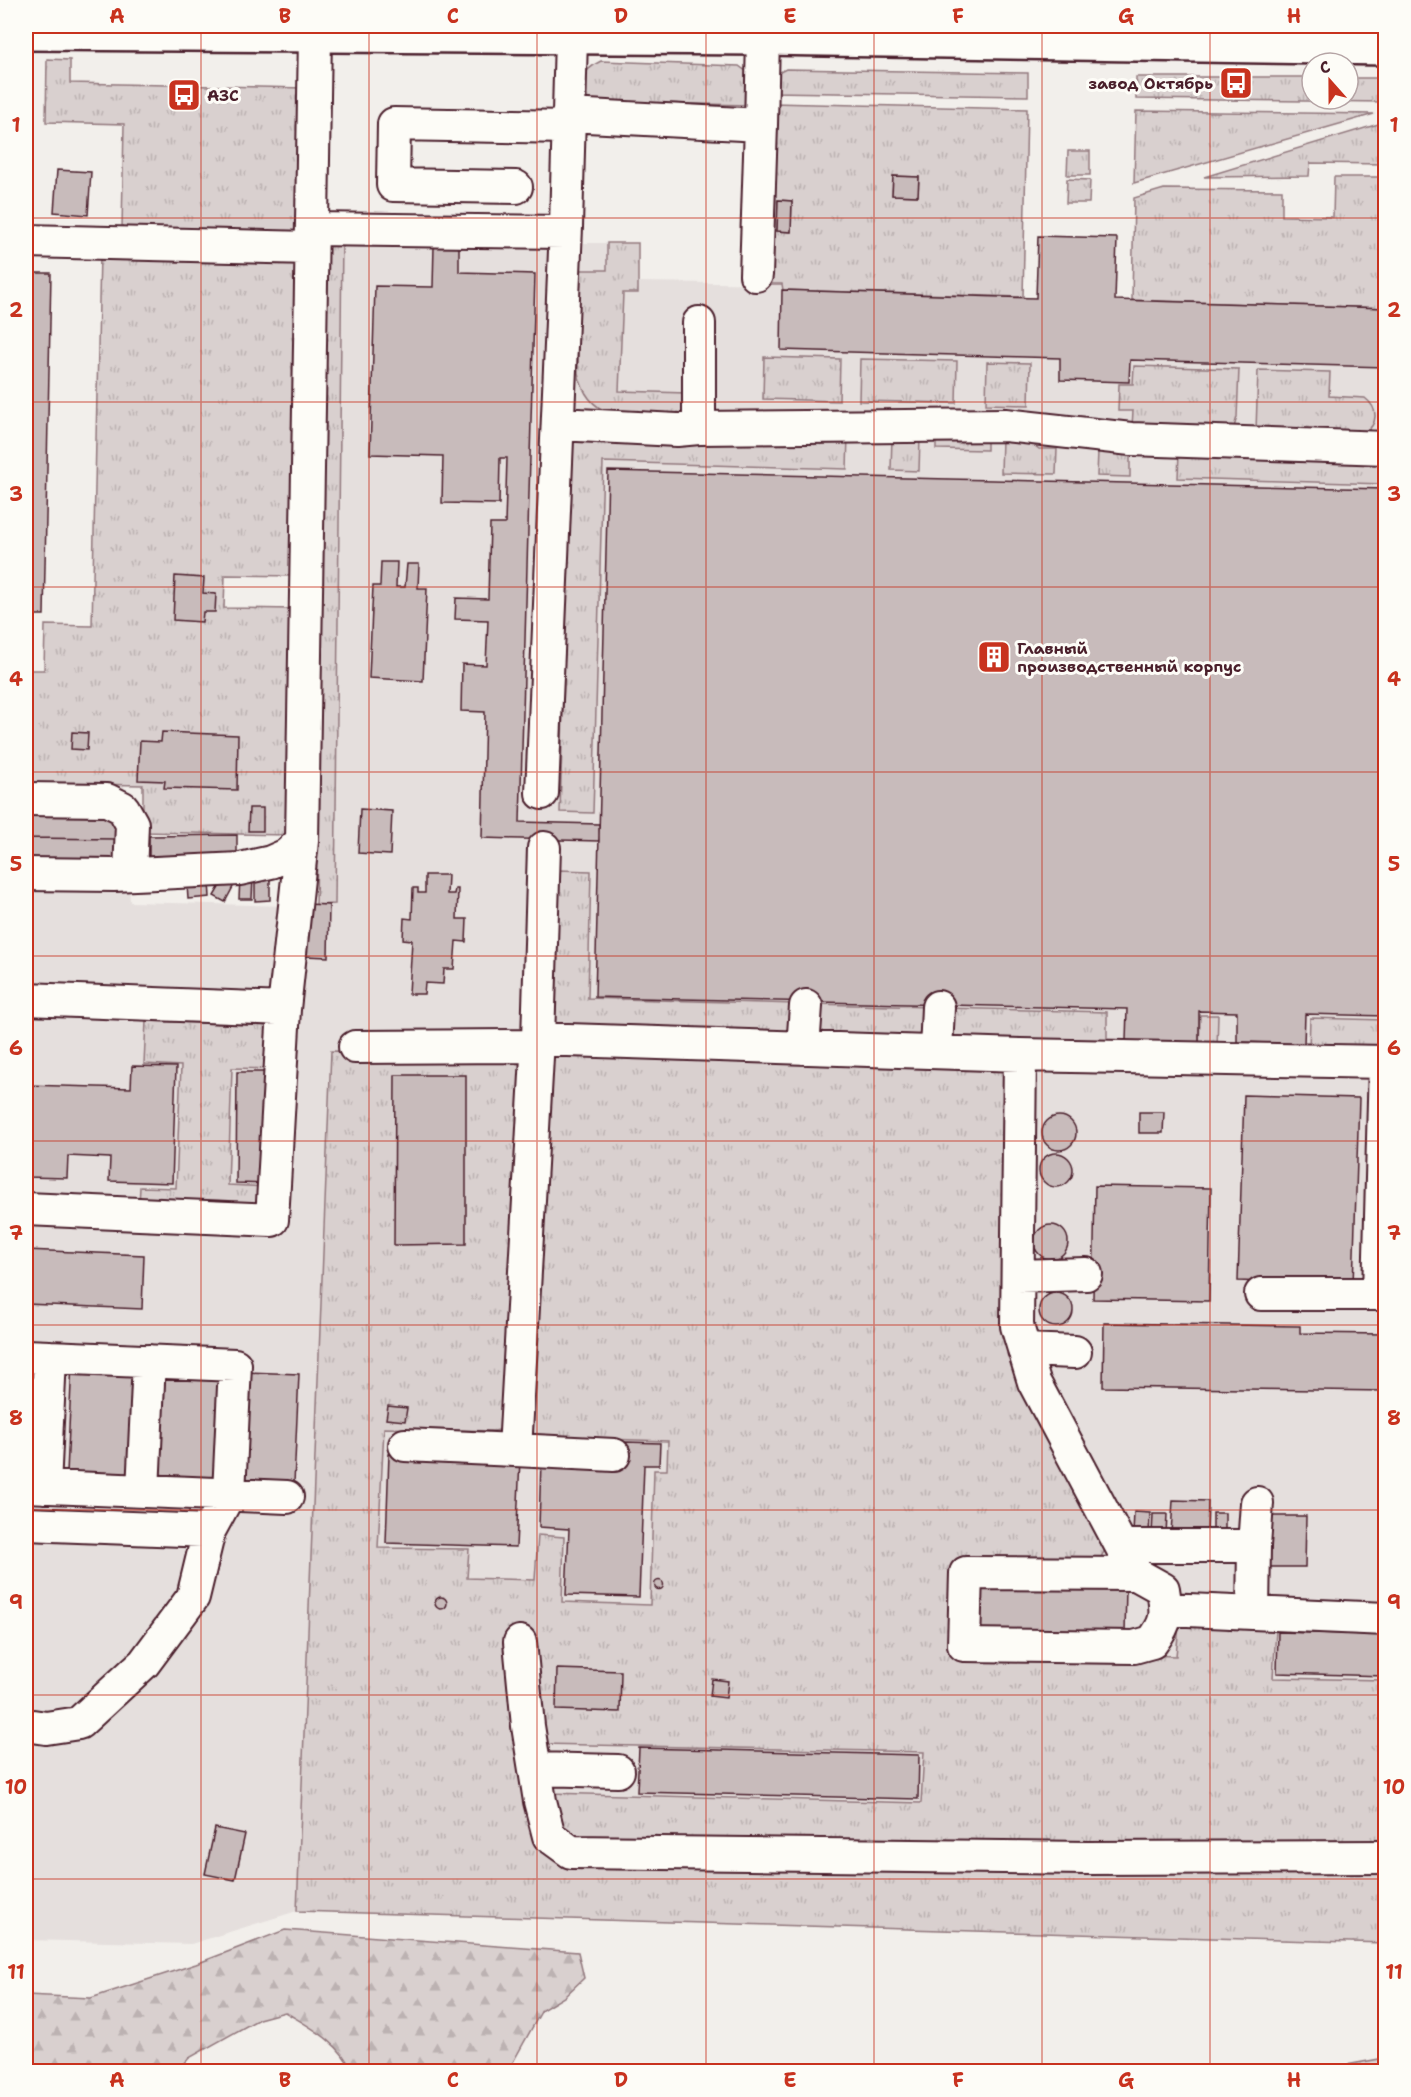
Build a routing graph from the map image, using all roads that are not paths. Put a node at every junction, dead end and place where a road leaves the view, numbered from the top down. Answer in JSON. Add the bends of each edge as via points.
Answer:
{"nodes":[{"id":1,"x":26,"y":33,"type":"edge"},
{"id":2,"x":315,"y":35,"type":"junction"},
{"id":3,"x":1090,"y":35,"type":"edge"},
{"id":4,"x":571,"y":37,"type":"junction"},
{"id":5,"x":763,"y":38,"type":"junction"},
{"id":6,"x":1386,"y":48,"type":"edge"},
{"id":7,"x":567,"y":121,"type":"junction"},
{"id":8,"x":761,"y":125,"type":"junction"},
{"id":9,"x":516,"y":187,"type":"dead end"},
{"id":10,"x":565,"y":232,"type":"junction"},
{"id":11,"x":312,"y":238,"type":"junction"},
{"id":12,"x":26,"y":241,"type":"edge"},
{"id":13,"x":756,"y":274,"type":"dead end"},
{"id":14,"x":699,"y":323,"type":"dead end"},
{"id":15,"x":558,"y":424,"type":"junction"},
{"id":16,"x":699,"y":428,"type":"junction"},
{"id":17,"x":1386,"y":448,"type":"edge"},
{"id":18,"x":542,"y":793,"type":"dead end"},
{"id":19,"x":26,"y":799,"type":"edge"},
{"id":20,"x":302,"y":841,"type":"junction"},
{"id":21,"x":544,"y":848,"type":"dead end"},
{"id":22,"x":26,"y":874,"type":"edge"},
{"id":23,"x":130,"y":874,"type":"junction"},
{"id":24,"x":26,"y":999,"type":"edge"},
{"id":25,"x":806,"y":1006,"type":"dead end"},
{"id":26,"x":938,"y":1007,"type":"dead end"},
{"id":27,"x":284,"y":1009,"type":"junction"},
{"id":28,"x":537,"y":1043,"type":"junction"},
{"id":29,"x":355,"y":1047,"type":"dead end"},
{"id":30,"x":803,"y":1048,"type":"junction"},
{"id":31,"x":936,"y":1052,"type":"junction"},
{"id":32,"x":1020,"y":1055,"type":"junction"},
{"id":33,"x":1385,"y":1062,"type":"edge"},
{"id":34,"x":26,"y":1209,"type":"edge"},
{"id":35,"x":1086,"y":1274,"type":"dead end"},
{"id":36,"x":1017,"y":1276,"type":"junction"},
{"id":37,"x":1260,"y":1294,"type":"dead end"},
{"id":38,"x":1024,"y":1350,"type":"junction"},
{"id":39,"x":1075,"y":1352,"type":"dead end"},
{"id":40,"x":38,"y":1357,"type":"edge"},
{"id":41,"x":148,"y":1361,"type":"junction"},
{"id":42,"x":405,"y":1445,"type":"dead end"},
{"id":43,"x":515,"y":1450,"type":"junction"},
{"id":44,"x":614,"y":1455,"type":"dead end"},
{"id":45,"x":35,"y":1486,"type":"edge"},
{"id":46,"x":143,"y":1491,"type":"junction"},
{"id":47,"x":229,"y":1494,"type":"junction"},
{"id":48,"x":287,"y":1497,"type":"dead end"},
{"id":49,"x":1257,"y":1503,"type":"dead end"},
{"id":50,"x":26,"y":1524,"type":"edge"},
{"id":51,"x":209,"y":1531,"type":"junction"},
{"id":52,"x":1122,"y":1546,"type":"junction"},
{"id":53,"x":1254,"y":1546,"type":"junction"},
{"id":54,"x":1136,"y":1574,"type":"junction"},
{"id":55,"x":1166,"y":1609,"type":"junction"},
{"id":56,"x":1253,"y":1613,"type":"junction"},
{"id":57,"x":1386,"y":1619,"type":"edge"},
{"id":58,"x":520,"y":1641,"type":"dead end"},
{"id":59,"x":26,"y":1725,"type":"edge"},
{"id":60,"x":535,"y":1768,"type":"junction"},
{"id":61,"x":618,"y":1771,"type":"dead end"},
{"id":62,"x":1386,"y":1857,"type":"edge"}],
"edges":[{"from":1,"to":2,"type":"main road"},
{"from":2,"to":4,"type":"main road"},
{"from":2,"to":11,"type":"lane"},
{"from":3,"to":5,"type":"main road"},
{"from":3,"to":6,"type":"main road"},
{"from":4,"to":5,"type":"main road"},
{"from":4,"to":7,"type":"lane"},
{"from":5,"to":8,"type":"lane"},
{"from":7,"to":8,"type":"lane"},
{"from":7,"to":9,"type":"lane","via":[[393,124],[393,185]]},
{"from":7,"to":10,"type":"lane"},
{"from":8,"to":13,"type":"lane"},
{"from":10,"to":11,"type":"lane"},
{"from":10,"to":15,"type":"lane"},
{"from":11,"to":12,"type":"lane"},
{"from":11,"to":20,"type":"lane"},
{"from":14,"to":16,"type":"lane"},
{"from":15,"to":16,"type":"lane"},
{"from":15,"to":18,"type":"lane"},
{"from":16,"to":17,"type":"lane","via":[[1005,425],[1131,440]]},
{"from":19,"to":23,"type":"lane","via":[[106,800],[123,808],[132,824]]},
{"from":20,"to":23,"type":"lane","via":[[287,855],[240,869]]},
{"from":20,"to":27,"type":"lane"},
{"from":21,"to":28,"type":"lane"},
{"from":22,"to":23,"type":"lane"},
{"from":24,"to":27,"type":"lane"},
{"from":25,"to":30,"type":"lane"},
{"from":26,"to":31,"type":"lane"},
{"from":27,"to":34,"type":"lane","via":[[272,1220]]},
{"from":28,"to":29,"type":"lane"},
{"from":28,"to":30,"type":"lane"},
{"from":28,"to":43,"type":"lane"},
{"from":30,"to":31,"type":"lane"},
{"from":31,"to":32,"type":"lane"},
{"from":32,"to":33,"type":"lane"},
{"from":32,"to":36,"type":"lane"},
{"from":33,"to":37,"type":"lane","via":[[1379,1294]]},
{"from":35,"to":36,"type":"lane"},
{"from":36,"to":38,"type":"lane","via":[[1017,1326]]},
{"from":38,"to":39,"type":"lane"},
{"from":38,"to":52,"type":"lane","via":[[1034,1382]]},
{"from":40,"to":41,"type":"lane"},
{"from":40,"to":45,"type":"lane"},
{"from":41,"to":46,"type":"lane"},
{"from":41,"to":47,"type":"lane","via":[[235,1365]]},
{"from":42,"to":43,"type":"lane"},
{"from":43,"to":44,"type":"lane"},
{"from":45,"to":46,"type":"lane"},
{"from":46,"to":47,"type":"lane"},
{"from":47,"to":48,"type":"lane"},
{"from":47,"to":51,"type":"lane"},
{"from":49,"to":53,"type":"lane"},
{"from":50,"to":51,"type":"lane"},
{"from":51,"to":59,"type":"lane","via":[[193,1597],[144,1663],[79,1723],[46,1728]]},
{"from":52,"to":53,"type":"lane"},
{"from":52,"to":54,"type":"lane"},
{"from":53,"to":56,"type":"lane"},
{"from":54,"to":55,"type":"lane","via":[[1163,1590]]},
{"from":54,"to":55,"type":"lane","via":[[966,1573],[964,1645],[1134,1647],[1152,1642],[1164,1626]]},
{"from":55,"to":56,"type":"lane"},
{"from":56,"to":57,"type":"lane"},
{"from":58,"to":60,"type":"lane"},
{"from":60,"to":61,"type":"lane"},
{"from":60,"to":62,"type":"lane","via":[[549,1836],[571,1852]]}]}
